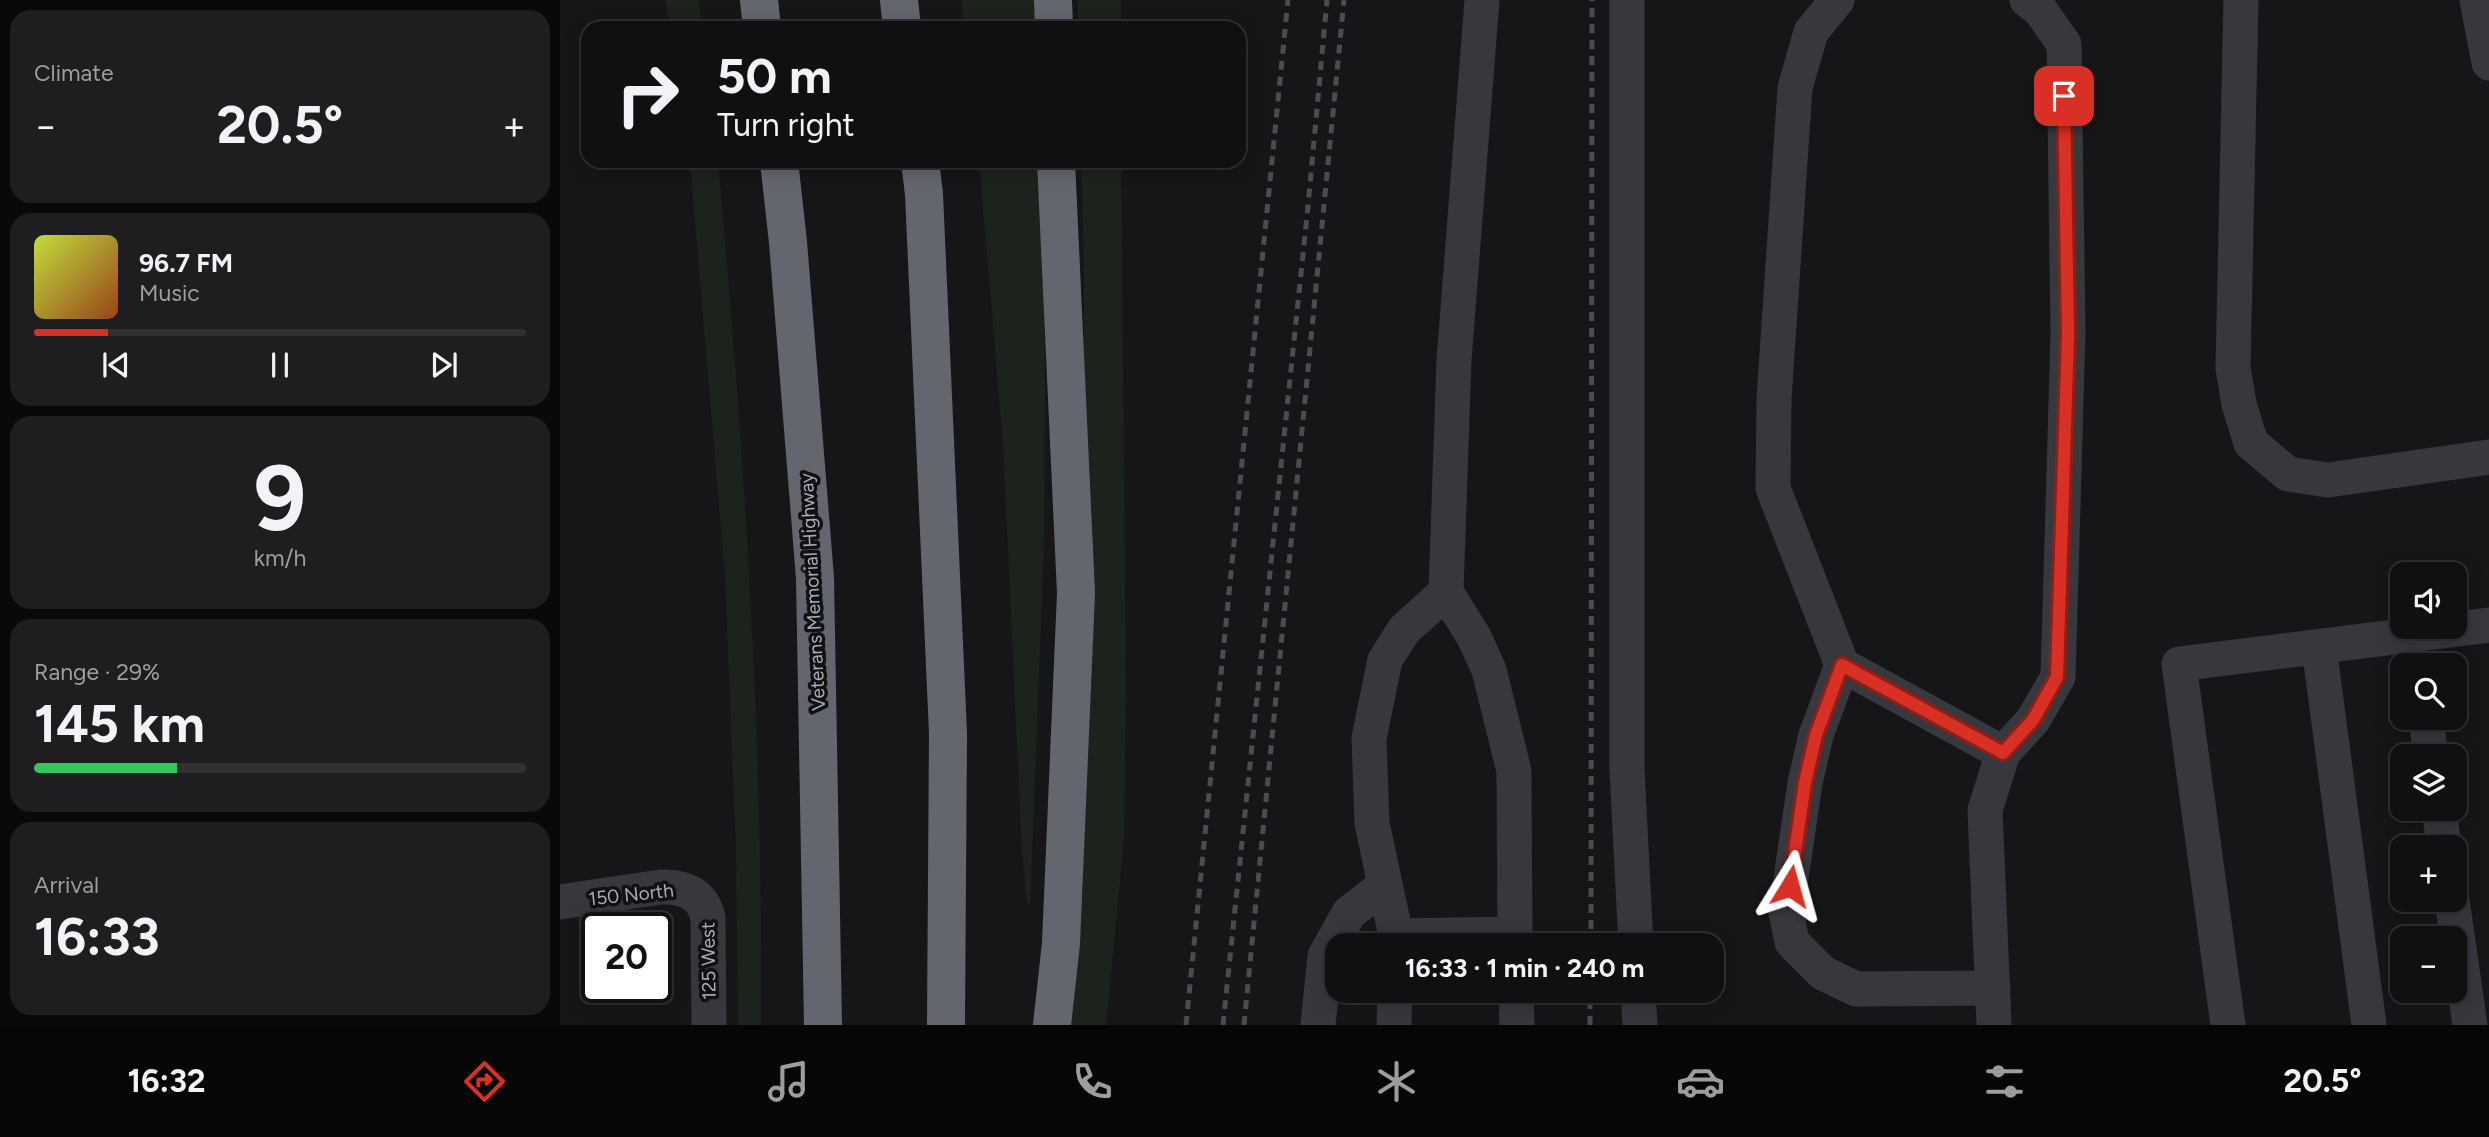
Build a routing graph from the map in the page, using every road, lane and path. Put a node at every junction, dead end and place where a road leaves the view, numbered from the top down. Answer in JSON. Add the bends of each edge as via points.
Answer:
{"nodes":[{"id":1,"x":759,"y":0,"type":"edge"},
{"id":2,"x":899,"y":0,"type":"edge"},
{"id":3,"x":1053,"y":0,"type":"edge"},
{"id":4,"x":1482,"y":0,"type":"edge"},
{"id":5,"x":1627,"y":0,"type":"edge"},
{"id":6,"x":1837,"y":0,"type":"edge"},
{"id":7,"x":2027,"y":0,"type":"edge"},
{"id":8,"x":2241,"y":0,"type":"edge"},
{"id":9,"x":2477,"y":0,"type":"edge"},
{"id":10,"x":761,"y":21,"type":"edge"},
{"id":11,"x":901,"y":21,"type":"edge"},
{"id":12,"x":1054,"y":21,"type":"edge"},
{"id":13,"x":2489,"y":63,"type":"edge"},
{"id":14,"x":780,"y":168,"type":"edge"},
{"id":15,"x":921,"y":168,"type":"edge"},
{"id":16,"x":1056,"y":168,"type":"edge"},
{"id":17,"x":2489,"y":457,"type":"edge"},
{"id":18,"x":1446,"y":592,"type":"junction"},
{"id":19,"x":2489,"y":625,"type":"edge"},
{"id":20,"x":2319,"y":647,"type":"junction"},
{"id":21,"x":2416,"y":650,"type":"edge"},
{"id":22,"x":1842,"y":665,"type":"junction"},
{"id":23,"x":2003,"y":753,"type":"junction"},
{"id":24,"x":1385,"y":885,"type":"junction"},
{"id":25,"x":699,"y":898,"type":"joint"},
{"id":26,"x":560,"y":902,"type":"edge"},
{"id":27,"x":2454,"y":912,"type":"edge"},
{"id":28,"x":1395,"y":933,"type":"edge"},
{"id":29,"x":1515,"y":933,"type":"edge"},
{"id":30,"x":1635,"y":933,"type":"edge"},
{"id":31,"x":1993,"y":988,"type":"junction"},
{"id":32,"x":1395,"y":1003,"type":"edge"},
{"id":33,"x":1516,"y":1003,"type":"edge"},
{"id":34,"x":1639,"y":1003,"type":"edge"},
{"id":35,"x":709,"y":1025,"type":"edge"},
{"id":36,"x":823,"y":1025,"type":"edge"},
{"id":37,"x":946,"y":1025,"type":"edge"},
{"id":38,"x":1052,"y":1025,"type":"edge"},
{"id":39,"x":1318,"y":1025,"type":"edge"},
{"id":40,"x":1394,"y":1025,"type":"edge"},
{"id":41,"x":1517,"y":1025,"type":"edge"},
{"id":42,"x":1640,"y":1025,"type":"edge"},
{"id":43,"x":1994,"y":1025,"type":"edge"},
{"id":44,"x":2228,"y":1025,"type":"edge"},
{"id":45,"x":2369,"y":1025,"type":"edge"},
{"id":46,"x":2470,"y":1025,"type":"edge"}],
"edges":[{"from":1,"to":10,"type":"highway"},
{"from":2,"to":11,"type":"highway"},
{"from":3,"to":12,"type":"highway"},
{"from":4,"to":18,"type":"street","via":[[1454,360]]},
{"from":5,"to":30,"type":"street","via":[[1627,769]]},
{"from":6,"to":22,"type":"street","via":[[1811,32],[1795,88],[1773,399],[1773,488]]},
{"from":7,"to":23,"type":"street","via":[[2040,10],[2064,44],[2068,334],[2058,664],[2057,677],[2033,720]]},
{"from":8,"to":17,"type":"street","via":[[2234,368],[2251,443],[2288,474],[2328,480]]},
{"from":9,"to":13,"type":"street"},
{"from":14,"to":36,"type":"highway","name":"Veterans Memorial Highway","via":[[815,578]]},
{"from":15,"to":37,"type":"highway","via":[[948,733]]},
{"from":16,"to":38,"type":"highway","via":[[1076,593],[1061,943]]},
{"from":18,"to":24,"type":"street","via":[[1404,630],[1382,673],[1369,738],[1372,823]]},
{"from":18,"to":29,"type":"street","via":[[1475,637],[1489,670],[1514,771]]},
{"from":19,"to":21,"type":"street"},
{"from":20,"to":21,"type":"street"},
{"from":20,"to":44,"type":"street","via":[[2179,664]]},
{"from":20,"to":45,"type":"street"},
{"from":22,"to":23,"type":"street"},
{"from":22,"to":31,"type":"street","via":[[1816,735],[1805,783],[1786,912],[1792,942],[1823,973],[1856,989]]},
{"from":23,"to":31,"type":"street","via":[[1985,810]]},
{"from":24,"to":28,"type":"street"},
{"from":24,"to":39,"type":"street","via":[[1349,913],[1325,956]]},
{"from":25,"to":26,"type":"street","name":"150 North","via":[[686,890],[661,887]]},
{"from":25,"to":35,"type":"street","name":"125 West","via":[[708,918]]},
{"from":27,"to":46,"type":"street"},
{"from":31,"to":43,"type":"street"},
{"from":32,"to":40,"type":"street"},
{"from":33,"to":41,"type":"street"},
{"from":34,"to":42,"type":"street"}]}
